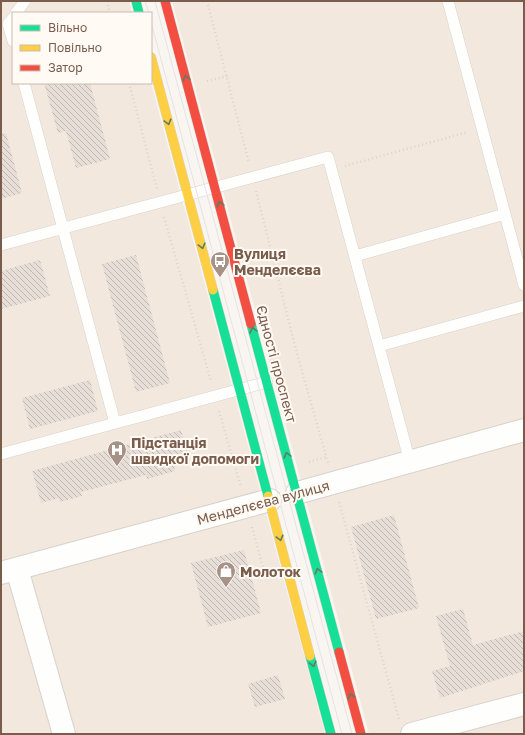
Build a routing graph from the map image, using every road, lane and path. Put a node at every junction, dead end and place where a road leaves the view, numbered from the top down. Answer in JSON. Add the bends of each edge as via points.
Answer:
{"nodes":[{"id":1,"x":25,"y":1,"type":"edge"},
{"id":2,"x":107,"y":1,"type":"edge"},
{"id":3,"x":136,"y":1,"type":"edge"},
{"id":4,"x":165,"y":1,"type":"edge"},
{"id":5,"x":207,"y":1,"type":"edge"},
{"id":6,"x":448,"y":1,"type":"edge"},
{"id":7,"x":17,"y":12,"type":"edge"},
{"id":8,"x":110,"y":12,"type":"edge"},
{"id":9,"x":139,"y":12,"type":"edge"},
{"id":10,"x":12,"y":19,"type":"edge"},
{"id":11,"x":12,"y":38,"type":"edge"},
{"id":12,"x":152,"y":61,"type":"edge"},
{"id":13,"x":24,"y":84,"type":"edge"},
{"id":14,"x":128,"y":84,"type":"edge"},
{"id":15,"x":482,"y":128,"type":"junction"},
{"id":16,"x":332,"y":170,"type":"junction"},
{"id":17,"x":253,"y":177,"type":"junction"},
{"id":18,"x":215,"y":187,"type":"junction"},
{"id":19,"x":188,"y":194,"type":"junction"},
{"id":20,"x":160,"y":202,"type":"junction"},
{"id":21,"x":505,"y":214,"type":"junction"},
{"id":22,"x":63,"y":228,"type":"junction"},
{"id":23,"x":1,"y":245,"type":"edge"},
{"id":24,"x":354,"y":256,"type":"junction"},
{"id":25,"x":524,"y":285,"type":"edge"},
{"id":26,"x":524,"y":306,"type":"edge"},
{"id":27,"x":379,"y":346,"type":"junction"},
{"id":28,"x":267,"y":382,"type":"junction"},
{"id":29,"x":240,"y":389,"type":"junction"},
{"id":30,"x":215,"y":396,"type":"junction"},
{"id":31,"x":116,"y":423,"type":"junction"},
{"id":32,"x":524,"y":430,"type":"edge"},
{"id":33,"x":1,"y":454,"type":"edge"},
{"id":34,"x":326,"y":457,"type":"dead end"},
{"id":35,"x":410,"y":462,"type":"junction"},
{"id":36,"x":239,"y":481,"type":"dead end"},
{"id":37,"x":337,"y":496,"type":"dead end"},
{"id":38,"x":283,"y":497,"type":"junction"},
{"id":39,"x":9,"y":571,"type":"edge"},
{"id":40,"x":524,"y":704,"type":"edge"},
{"id":41,"x":407,"y":730,"type":"edge"},
{"id":42,"x":64,"y":734,"type":"edge"},
{"id":43,"x":331,"y":734,"type":"edge"},
{"id":44,"x":362,"y":734,"type":"edge"}],
"edges":[{"from":1,"to":7,"type":"lane"},
{"from":2,"to":8,"type":"path"},
{"from":3,"to":9,"type":"main road"},
{"from":18,"to":4,"type":"main road","name":"Єдності проспект","one_way":true},
{"from":5,"to":17,"type":"path"},
{"from":6,"to":15,"type":"lane"},
{"from":10,"to":11,"type":"lane","via":[[8,24]]},
{"from":12,"to":19,"type":"main road","name":"Єдності проспект","one_way":true},
{"from":13,"to":22,"type":"lane"},
{"from":14,"to":20,"type":"path"},
{"from":15,"to":16,"type":"path"},
{"from":15,"to":21,"type":"lane"},
{"from":16,"to":17,"type":"lane","via":[[328,157]]},
{"from":16,"to":24,"type":"lane"},
{"from":17,"to":18,"type":"lane"},
{"from":17,"to":34,"type":"path","via":[[296,350]]},
{"from":18,"to":19,"type":"lane"},
{"from":28,"to":18,"type":"main road","name":"Єдності проспект","one_way":true},
{"from":19,"to":20,"type":"lane"},
{"from":19,"to":29,"type":"main road","name":"Єдності проспект","one_way":true},
{"from":20,"to":22,"type":"lane"},
{"from":20,"to":30,"type":"path"},
{"from":21,"to":24,"type":"lane"},
{"from":21,"to":25,"type":"lane"},
{"from":22,"to":23,"type":"lane"},
{"from":22,"to":31,"type":"lane"},
{"from":24,"to":27,"type":"lane"},
{"from":26,"to":27,"type":"lane"},
{"from":27,"to":35,"type":"lane"},
{"from":28,"to":29,"type":"lane"},
{"from":38,"to":28,"type":"main road","name":"Єдності проспект","one_way":true},
{"from":29,"to":30,"type":"lane"},
{"from":29,"to":38,"type":"main road","name":"Єдності проспект"},
{"from":30,"to":31,"type":"lane"},
{"from":30,"to":36,"type":"path"},
{"from":31,"to":33,"type":"lane"},
{"from":32,"to":35,"type":"street","name":"Менделєєва вулиця"},
{"from":35,"to":38,"type":"street","name":"Менделєєва вулиця"},
{"from":37,"to":41,"type":"path"},
{"from":38,"to":39,"type":"street","name":"Менделєєва вулиця"},
{"from":38,"to":43,"type":"main road","name":"Єдності проспект","one_way":true},
{"from":44,"to":38,"type":"main road","name":"Єдності проспект","one_way":true},
{"from":39,"to":42,"type":"street"},
{"from":40,"to":41,"type":"street"}]}
